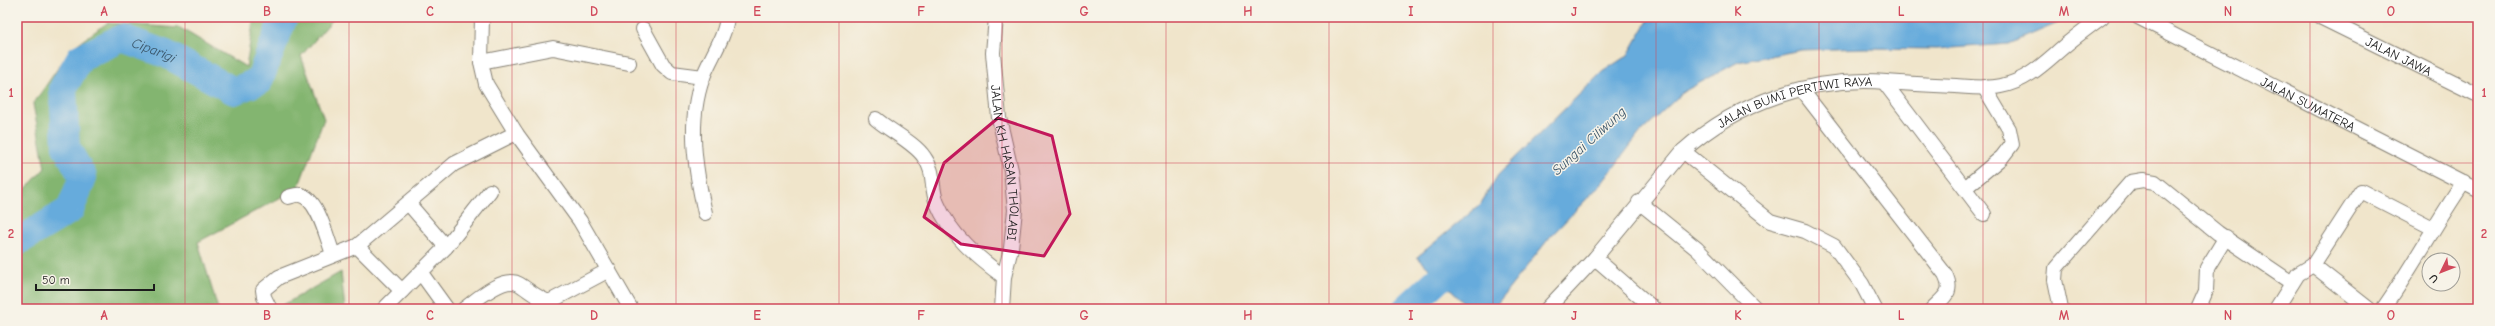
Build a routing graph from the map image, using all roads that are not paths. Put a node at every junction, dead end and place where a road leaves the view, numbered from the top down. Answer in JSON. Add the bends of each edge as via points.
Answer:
{"nodes":[{"id":1,"x":482,"y":17,"type":"edge"},
{"id":2,"x":727,"y":17,"type":"edge"},
{"id":3,"x":996,"y":17,"type":"edge"},
{"id":4,"x":2102,"y":17,"type":"edge"},
{"id":5,"x":2138,"y":17,"type":"edge"},
{"id":6,"x":2320,"y":17,"type":"edge"},
{"id":7,"x":642,"y":29,"type":"dead end"},
{"id":8,"x":481,"y":62,"type":"junction"},
{"id":9,"x":629,"y":63,"type":"dead end"},
{"id":10,"x":703,"y":77,"type":"junction"},
{"id":11,"x":1884,"y":82,"type":"junction"},
{"id":12,"x":1984,"y":86,"type":"junction"},
{"id":13,"x":1801,"y":89,"type":"junction"},
{"id":14,"x":2478,"y":95,"type":"edge"},
{"id":15,"x":876,"y":119,"type":"dead end"},
{"id":16,"x":516,"y":134,"type":"junction"},
{"id":17,"x":1683,"y":151,"type":"junction"},
{"id":18,"x":2464,"y":182,"type":"junction"},
{"id":19,"x":1965,"y":188,"type":"junction"},
{"id":20,"x":490,"y":190,"type":"dead end"},
{"id":21,"x":2478,"y":190,"type":"edge"},
{"id":22,"x":288,"y":197,"type":"dead end"},
{"id":23,"x":1639,"y":202,"type":"junction"},
{"id":24,"x":408,"y":203,"type":"junction"},
{"id":25,"x":705,"y":213,"type":"dead end"},
{"id":26,"x":1984,"y":214,"type":"dead end"},
{"id":27,"x":2433,"y":228,"type":"junction"},
{"id":28,"x":2226,"y":237,"type":"junction"},
{"id":29,"x":357,"y":246,"type":"junction"},
{"id":30,"x":446,"y":247,"type":"junction"},
{"id":31,"x":332,"y":254,"type":"junction"},
{"id":32,"x":1594,"y":258,"type":"junction"},
{"id":33,"x":2313,"y":265,"type":"junction"},
{"id":34,"x":609,"y":270,"type":"junction"},
{"id":35,"x":421,"y":273,"type":"junction"},
{"id":36,"x":1004,"y":277,"type":"junction"},
{"id":37,"x":2292,"y":284,"type":"junction"},
{"id":38,"x":402,"y":290,"type":"junction"},
{"id":39,"x":1941,"y":306,"type":"edge"},
{"id":40,"x":1552,"y":308,"type":"edge"},
{"id":41,"x":270,"y":309,"type":"edge"},
{"id":42,"x":384,"y":309,"type":"edge"},
{"id":43,"x":447,"y":309,"type":"edge"},
{"id":44,"x":464,"y":309,"type":"edge"},
{"id":45,"x":631,"y":309,"type":"edge"},
{"id":46,"x":1002,"y":309,"type":"edge"},
{"id":47,"x":1654,"y":309,"type":"edge"},
{"id":48,"x":1756,"y":309,"type":"edge"},
{"id":49,"x":1875,"y":309,"type":"edge"},
{"id":50,"x":2062,"y":309,"type":"edge"},
{"id":51,"x":2198,"y":309,"type":"edge"},
{"id":52,"x":2276,"y":309,"type":"edge"},
{"id":53,"x":2369,"y":309,"type":"edge"},
{"id":54,"x":2383,"y":309,"type":"edge"}],
"edges":[{"from":1,"to":8,"type":"street"},
{"from":2,"to":10,"type":"street","via":[[726,29]]},
{"from":3,"to":36,"type":"street","name":"JALAN KH HASAN THOLABI","via":[[993,53],[999,118],[1011,170],[1015,210],[1011,248]]},
{"from":4,"to":12,"type":"street","name":"JALAN BUMI PERTIWI RAYA","via":[[2036,72],[2000,87]]},
{"from":5,"to":18,"type":"street","name":"JALAN SUMATERA"},
{"from":6,"to":14,"type":"street","name":"JALAN JAWA"},
{"from":7,"to":10,"type":"street","via":[[663,65],[672,73]]},
{"from":8,"to":9,"type":"street","via":[[553,48]]},
{"from":8,"to":16,"type":"street","via":[[486,84]]},
{"from":10,"to":25,"type":"street","via":[[694,118],[696,171]]},
{"from":11,"to":12,"type":"street","name":"JALAN BUMI PERTIWI RAYA","via":[[1926,86]]},
{"from":11,"to":13,"type":"street","name":"JALAN BUMI PERTIWI RAYA","via":[[1849,82]]},
{"from":11,"to":19,"type":"street"},
{"from":12,"to":19,"type":"street","via":[[2009,129],[2012,144],[2002,157]]},
{"from":13,"to":17,"type":"street","name":"JALAN BUMI PERTIWI RAYA","via":[[1732,115]]},
{"from":13,"to":39,"type":"street","via":[[1944,274],[1950,284]]},
{"from":15,"to":36,"type":"street","via":[[923,155],[932,168],[936,202],[946,222],[976,257]]},
{"from":16,"to":24,"type":"street","via":[[454,164]]},
{"from":16,"to":34,"type":"street","via":[[580,221]]},
{"from":17,"to":23,"type":"street","name":"JALAN BUMI PERTIWI RAYA"},
{"from":17,"to":49,"type":"street","via":[[1770,220],[1806,231],[1834,246],[1862,284]]},
{"from":18,"to":21,"type":"street","name":"JALAN SUMATERA"},
{"from":18,"to":27,"type":"street"},
{"from":19,"to":26,"type":"street"},
{"from":20,"to":30,"type":"street"},
{"from":22,"to":31,"type":"street","via":[[299,194],[305,196],[313,205]]},
{"from":23,"to":32,"type":"street","name":"JALAN BUMI PERTIWI RAYA"},
{"from":23,"to":48,"type":"street","via":[[1697,249]]},
{"from":24,"to":29,"type":"street"},
{"from":24,"to":30,"type":"street"},
{"from":27,"to":33,"type":"street","via":[[2361,191]]},
{"from":27,"to":54,"type":"street","via":[[2404,279]]},
{"from":28,"to":37,"type":"street"},
{"from":28,"to":50,"type":"street","via":[[2155,182],[2131,182],[2056,268]]},
{"from":28,"to":51,"type":"street","via":[[2207,268],[2206,291]]},
{"from":29,"to":31,"type":"street"},
{"from":29,"to":38,"type":"street"},
{"from":30,"to":35,"type":"street"},
{"from":31,"to":41,"type":"street","via":[[270,283],[264,290],[264,297]]},
{"from":32,"to":40,"type":"street","name":"JALAN BUMI PERTIWI RAYA"},
{"from":32,"to":47,"type":"street"},
{"from":33,"to":37,"type":"street","via":[[2298,274]]},
{"from":33,"to":53,"type":"street"},
{"from":34,"to":44,"type":"street","via":[[549,302],[540,299],[517,283],[505,282]]},
{"from":34,"to":45,"type":"street"},
{"from":35,"to":38,"type":"street"},
{"from":35,"to":43,"type":"street"},
{"from":36,"to":46,"type":"street","name":"JALAN KH HASAN THOLABI"},
{"from":37,"to":52,"type":"street"},
{"from":38,"to":42,"type":"street"}]}
